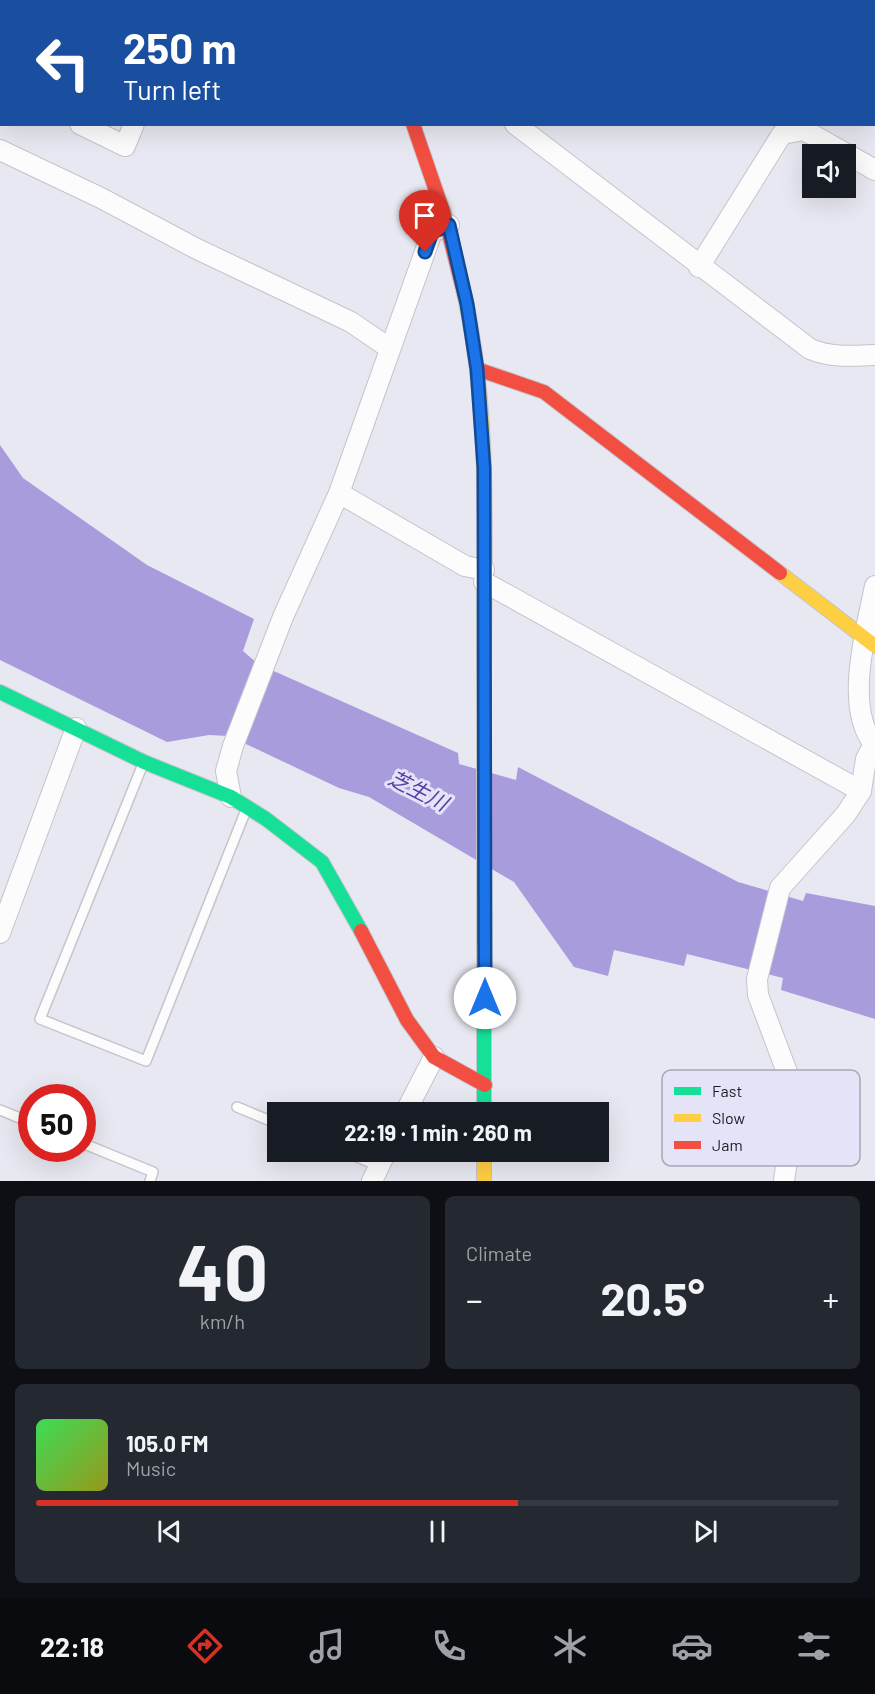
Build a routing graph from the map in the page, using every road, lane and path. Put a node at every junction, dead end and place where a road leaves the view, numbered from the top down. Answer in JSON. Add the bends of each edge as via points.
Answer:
{"nodes":[{"id":1,"x":84,"y":126,"type":"edge"},
{"id":2,"x":133,"y":126,"type":"edge"},
{"id":3,"x":414,"y":126,"type":"edge"},
{"id":4,"x":518,"y":126,"type":"edge"},
{"id":5,"x":0,"y":150,"type":"edge"},
{"id":6,"x":875,"y":170,"type":"edge"},
{"id":7,"x":449,"y":225,"type":"junction"},
{"id":8,"x":699,"y":267,"type":"junction"},
{"id":9,"x":389,"y":348,"type":"junction"},
{"id":10,"x":875,"y":355,"type":"edge"},
{"id":11,"x":477,"y":369,"type":"junction"},
{"id":12,"x":339,"y":493,"type":"junction"},
{"id":13,"x":484,"y":576,"type":"junction"},
{"id":14,"x":875,"y":586,"type":"edge"},
{"id":15,"x":870,"y":642,"type":"edge"},
{"id":16,"x":0,"y":692,"type":"edge"},
{"id":17,"x":76,"y":728,"type":"junction"},
{"id":18,"x":144,"y":762,"type":"junction"},
{"id":19,"x":861,"y":790,"type":"junction"},
{"id":20,"x":239,"y":802,"type":"junction"},
{"id":21,"x":0,"y":933,"type":"edge"},
{"id":22,"x":434,"y":1057,"type":"junction"},
{"id":23,"x":788,"y":1070,"type":"edge"},
{"id":24,"x":485,"y":1085,"type":"junction"},
{"id":25,"x":411,"y":1102,"type":"edge"},
{"id":26,"x":484,"y":1102,"type":"edge"},
{"id":27,"x":237,"y":1107,"type":"dead end"},
{"id":28,"x":0,"y":1110,"type":"edge"},
{"id":29,"x":18,"y":1117,"type":"edge"},
{"id":30,"x":267,"y":1119,"type":"edge"},
{"id":31,"x":96,"y":1149,"type":"edge"},
{"id":32,"x":484,"y":1162,"type":"edge"},
{"id":33,"x":786,"y":1166,"type":"edge"},
{"id":34,"x":151,"y":1181,"type":"edge"},
{"id":35,"x":484,"y":1181,"type":"edge"},
{"id":36,"x":784,"y":1181,"type":"edge"}],
"edges":[{"from":1,"to":2,"type":"street","via":[[125,146]]},
{"from":3,"to":7,"type":"street"},
{"from":4,"to":8,"type":"street"},
{"from":5,"to":9,"type":"street","via":[[351,321]]},
{"from":6,"to":8,"type":"street","via":[[804,130],[782,134]]},
{"from":7,"to":9,"type":"street","via":[[432,232]]},
{"from":7,"to":11,"type":"street"},
{"from":8,"to":10,"type":"street","via":[[810,349],[832,356]]},
{"from":9,"to":12,"type":"street"},
{"from":11,"to":13,"type":"street","via":[[484,468]]},
{"from":11,"to":15,"type":"street","via":[[544,392]]},
{"from":12,"to":13,"type":"street"},
{"from":12,"to":20,"type":"street","via":[[283,617],[233,746],[226,771]]},
{"from":13,"to":19,"type":"street"},
{"from":13,"to":24,"type":"street"},
{"from":14,"to":15,"type":"street"},
{"from":15,"to":19,"type":"street","via":[[858,705],[864,733],[874,744],[866,759]]},
{"from":16,"to":17,"type":"street"},
{"from":17,"to":18,"type":"street"},
{"from":17,"to":21,"type":"street"},
{"from":18,"to":20,"type":"street"},
{"from":18,"to":20,"type":"lane","via":[[40,1019],[146,1061]]},
{"from":19,"to":23,"type":"street","via":[[846,814],[780,888],[757,979],[758,995]]},
{"from":20,"to":22,"type":"street","via":[[322,862],[407,1020]]},
{"from":22,"to":24,"type":"street"},
{"from":22,"to":25,"type":"street"},
{"from":24,"to":26,"type":"street"},
{"from":27,"to":30,"type":"lane"},
{"from":28,"to":29,"type":"lane"},
{"from":31,"to":34,"type":"lane","via":[[153,1172]]},
{"from":32,"to":35,"type":"street"},
{"from":33,"to":36,"type":"street"}]}
